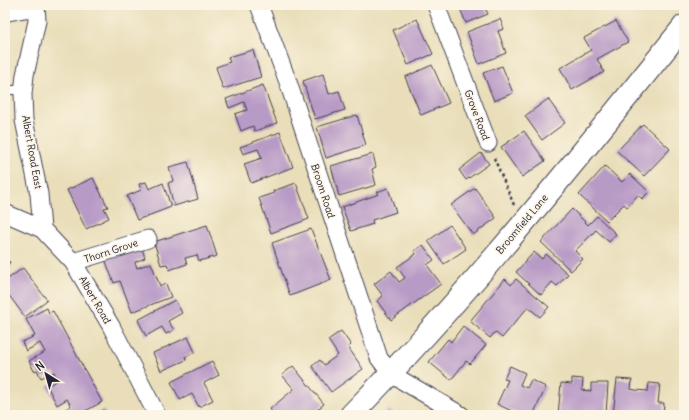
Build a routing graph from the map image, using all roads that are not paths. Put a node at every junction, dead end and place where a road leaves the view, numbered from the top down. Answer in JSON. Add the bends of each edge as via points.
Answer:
{"nodes":[{"id":1,"x":35,"y":5,"type":"edge"},
{"id":2,"x":259,"y":5,"type":"edge"},
{"id":3,"x":436,"y":5,"type":"edge"},
{"id":4,"x":5,"y":10,"type":"edge"},
{"id":5,"x":684,"y":26,"type":"edge"},
{"id":6,"x":5,"y":90,"type":"edge"},
{"id":7,"x":24,"y":90,"type":"junction"},
{"id":8,"x":488,"y":143,"type":"road end"},
{"id":9,"x":5,"y":213,"type":"edge"},
{"id":10,"x":42,"y":229,"type":"junction"},
{"id":11,"x":148,"y":238,"type":"dead end"},
{"id":12,"x":73,"y":262,"type":"junction"},
{"id":13,"x":392,"y":374,"type":"junction"},
{"id":14,"x":157,"y":415,"type":"edge"},
{"id":15,"x":352,"y":415,"type":"edge"},
{"id":16,"x":461,"y":415,"type":"edge"}],
"edges":[{"from":1,"to":4,"type":"main road"},
{"from":1,"to":7,"type":"street","name":"Albert Road East","via":[[37,20]]},
{"from":2,"to":13,"type":"street","name":"Broom Road","via":[[288,82],[379,358]]},
{"from":3,"to":8,"type":"street","name":"Grove Road"},
{"from":5,"to":13,"type":"main road","name":"Broomfield Lane","via":[[525,222]]},
{"from":6,"to":7,"type":"lane"},
{"from":7,"to":10,"type":"street","name":"Albert Road East","via":[[24,120],[39,194]]},
{"from":9,"to":10,"type":"street","name":"Albert Road"},
{"from":10,"to":12,"type":"street","name":"Albert Road"},
{"from":11,"to":12,"type":"street","name":"Thorn Grove"},
{"from":12,"to":14,"type":"street","name":"Albert Road"},
{"from":13,"to":15,"type":"main road","name":"Broomfield Lane"},
{"from":13,"to":16,"type":"street"}]}
